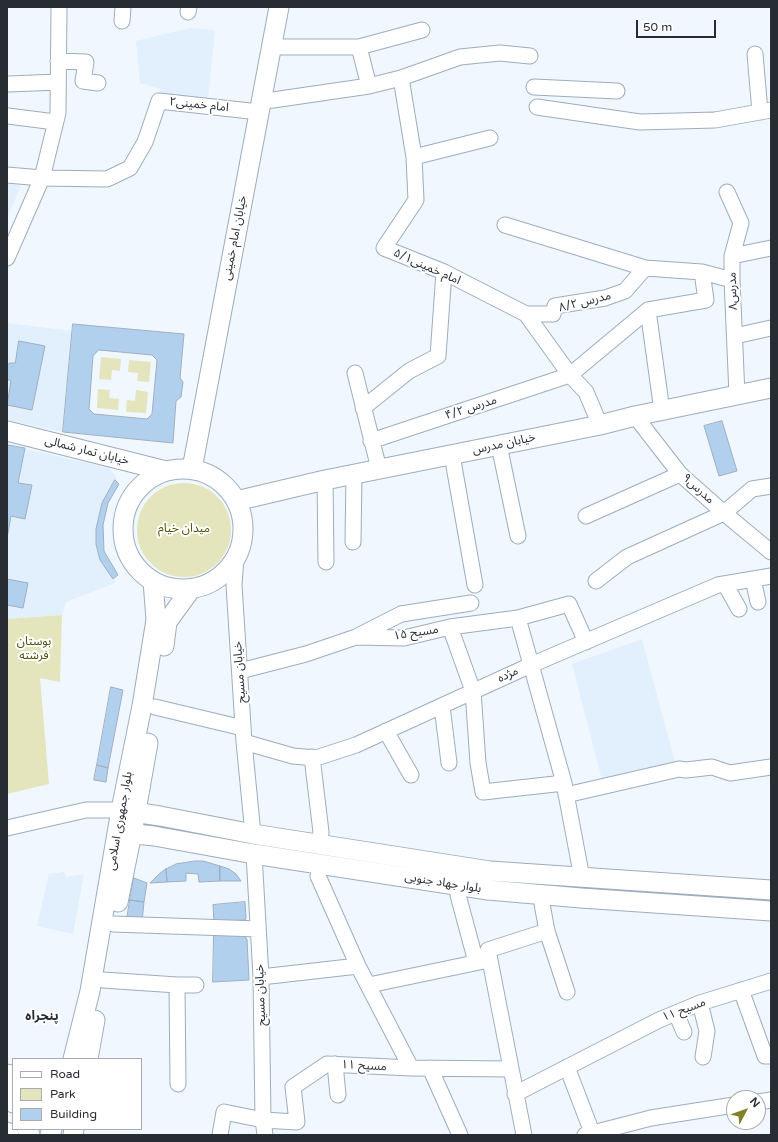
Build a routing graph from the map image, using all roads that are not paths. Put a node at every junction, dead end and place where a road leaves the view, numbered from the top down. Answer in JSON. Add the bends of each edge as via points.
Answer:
{"nodes":[{"id":1,"x":59,"y":7,"type":"edge"},
{"id":2,"x":279,"y":7,"type":"edge"},
{"id":3,"x":422,"y":30,"type":"dead end"},
{"id":4,"x":272,"y":47,"type":"junction"},
{"id":5,"x":359,"y":47,"type":"junction"},
{"id":6,"x":755,"y":54,"type":"dead end"},
{"id":7,"x":530,"y":56,"type":"dead end"},
{"id":8,"x":58,"y":61,"type":"junction"},
{"id":9,"x":400,"y":78,"type":"junction"},
{"id":10,"x":58,"y":82,"type":"junction"},
{"id":11,"x":98,"y":83,"type":"dead end"},
{"id":12,"x":9,"y":84,"type":"dead end"},
{"id":13,"x":369,"y":86,"type":"junction"},
{"id":14,"x":534,"y":87,"type":"dead end"},
{"id":15,"x":617,"y":91,"type":"dead end"},
{"id":16,"x":260,"y":106,"type":"junction"},
{"id":17,"x":537,"y":108,"type":"dead end"},
{"id":18,"x":766,"y":111,"type":"edge"},
{"id":19,"x":8,"y":116,"type":"edge"},
{"id":20,"x":55,"y":122,"type":"junction"},
{"id":21,"x":490,"y":138,"type":"dead end"},
{"id":22,"x":414,"y":157,"type":"junction"},
{"id":23,"x":7,"y":175,"type":"edge"},
{"id":24,"x":42,"y":178,"type":"junction"},
{"id":25,"x":727,"y":192,"type":"dead end"},
{"id":26,"x":505,"y":225,"type":"dead end"},
{"id":27,"x":771,"y":248,"type":"edge"},
{"id":28,"x":732,"y":256,"type":"junction"},
{"id":29,"x":7,"y":258,"type":"edge"},
{"id":30,"x":644,"y":268,"type":"junction"},
{"id":31,"x":444,"y":272,"type":"junction"},
{"id":32,"x":702,"y":272,"type":"junction"},
{"id":33,"x":732,"y":280,"type":"junction"},
{"id":34,"x":648,"y":310,"type":"junction"},
{"id":35,"x":526,"y":314,"type":"junction"},
{"id":36,"x":771,"y":328,"type":"edge"},
{"id":37,"x":735,"y":336,"type":"junction"},
{"id":38,"x":355,"y":373,"type":"dead end"},
{"id":39,"x":570,"y":375,"type":"junction"},
{"id":40,"x":771,"y":388,"type":"edge"},
{"id":41,"x":737,"y":395,"type":"junction"},
{"id":42,"x":363,"y":408,"type":"junction"},
{"id":43,"x":662,"y":411,"type":"junction"},
{"id":44,"x":635,"y":416,"type":"junction"},
{"id":45,"x":600,"y":425,"type":"junction"},
{"id":46,"x":7,"y":432,"type":"edge"},
{"id":47,"x":372,"y":440,"type":"junction"},
{"id":48,"x":499,"y":445,"type":"junction"},
{"id":49,"x":452,"y":455,"type":"junction"},
{"id":50,"x":192,"y":469,"type":"junction"},
{"id":51,"x":379,"y":469,"type":"junction"},
{"id":52,"x":166,"y":471,"type":"junction"},
{"id":53,"x":680,"y":474,"type":"junction"},
{"id":54,"x":354,"y":475,"type":"junction"},
{"id":55,"x":325,"y":480,"type":"junction"},
{"id":56,"x":771,"y":486,"type":"edge"},
{"id":57,"x":236,"y":501,"type":"junction"},
{"id":58,"x":724,"y":513,"type":"junction"},
{"id":59,"x":586,"y":516,"type":"dead end"},
{"id":60,"x":518,"y":536,"type":"dead end"},
{"id":61,"x":353,"y":542,"type":"dead end"},
{"id":62,"x":771,"y":552,"type":"edge"},
{"id":63,"x":236,"y":558,"type":"junction"},
{"id":64,"x":326,"y":562,"type":"dead end"},
{"id":65,"x":771,"y":576,"type":"edge"},
{"id":66,"x":753,"y":579,"type":"junction"},
{"id":67,"x":153,"y":581,"type":"junction"},
{"id":68,"x":596,"y":581,"type":"dead end"},
{"id":69,"x":725,"y":584,"type":"junction"},
{"id":70,"x":476,"y":585,"type":"dead end"},
{"id":71,"x":191,"y":589,"type":"junction"},
{"id":72,"x":758,"y":602,"type":"dead end"},
{"id":73,"x":471,"y":603,"type":"dead end"},
{"id":74,"x":739,"y":608,"type":"dead end"},
{"id":75,"x":518,"y":618,"type":"junction"},
{"id":76,"x":450,"y":627,"type":"junction"},
{"id":77,"x":356,"y":637,"type":"junction"},
{"id":78,"x":586,"y":642,"type":"junction"},
{"id":79,"x":531,"y":665,"type":"junction"},
{"id":80,"x":240,"y":671,"type":"junction"},
{"id":81,"x":473,"y":692,"type":"junction"},
{"id":82,"x":442,"y":706,"type":"junction"},
{"id":83,"x":155,"y":708,"type":"junction"},
{"id":84,"x":386,"y":731,"type":"junction"},
{"id":85,"x":244,"y":735,"type":"junction"},
{"id":86,"x":312,"y":757,"type":"junction"},
{"id":87,"x":449,"y":763,"type":"dead end"},
{"id":88,"x":771,"y":767,"type":"edge"},
{"id":89,"x":411,"y":775,"type":"dead end"},
{"id":90,"x":565,"y":789,"type":"junction"},
{"id":91,"x":128,"y":811,"type":"junction"},
{"id":92,"x":160,"y":816,"type":"junction"},
{"id":93,"x":7,"y":828,"type":"edge"},
{"id":94,"x":125,"y":833,"type":"junction"},
{"id":95,"x":253,"y":834,"type":"junction"},
{"id":96,"x":154,"y":836,"type":"junction"},
{"id":97,"x":320,"y":845,"type":"junction"},
{"id":98,"x":254,"y":854,"type":"junction"},
{"id":99,"x":318,"y":876,"type":"dead end"},
{"id":100,"x":582,"y":878,"type":"junction"},
{"id":101,"x":489,"y":880,"type":"junction"},
{"id":102,"x":771,"y":890,"type":"edge"},
{"id":103,"x":458,"y":895,"type":"dead end"},
{"id":104,"x":542,"y":904,"type":"dead end"},
{"id":105,"x":771,"y":910,"type":"edge"},
{"id":106,"x":114,"y":924,"type":"junction"},
{"id":107,"x":258,"y":928,"type":"junction"},
{"id":108,"x":547,"y":931,"type":"junction"},
{"id":109,"x":483,"y":961,"type":"junction"},
{"id":110,"x":358,"y":966,"type":"junction"},
{"id":111,"x":261,"y":977,"type":"junction"},
{"id":112,"x":103,"y":980,"type":"junction"},
{"id":113,"x":771,"y":981,"type":"edge"},
{"id":114,"x":177,"y":985,"type":"junction"},
{"id":115,"x":196,"y":985,"type":"dead end"},
{"id":116,"x":369,"y":985,"type":"junction"},
{"id":117,"x":741,"y":990,"type":"junction"},
{"id":118,"x":567,"y":992,"type":"dead end"},
{"id":119,"x":700,"y":1003,"type":"junction"},
{"id":120,"x":676,"y":1013,"type":"junction"},
{"id":121,"x":684,"y":1032,"type":"dead end"},
{"id":122,"x":771,"y":1056,"type":"edge"},
{"id":123,"x":76,"y":1057,"type":"edge"},
{"id":124,"x":703,"y":1057,"type":"dead end"},
{"id":125,"x":334,"y":1064,"type":"junction"},
{"id":126,"x":567,"y":1067,"type":"junction"},
{"id":127,"x":411,"y":1068,"type":"junction"},
{"id":128,"x":430,"y":1068,"type":"junction"},
{"id":129,"x":510,"y":1069,"type":"junction"},
{"id":130,"x":178,"y":1084,"type":"dead end"},
{"id":131,"x":7,"y":1092,"type":"edge"},
{"id":132,"x":515,"y":1094,"type":"junction"},
{"id":133,"x":338,"y":1095,"type":"dead end"},
{"id":134,"x":12,"y":1101,"type":"edge"},
{"id":135,"x":726,"y":1106,"type":"edge"},
{"id":136,"x":263,"y":1120,"type":"junction"},
{"id":137,"x":7,"y":1132,"type":"edge"},
{"id":138,"x":590,"y":1134,"type":"edge"},
{"id":139,"x":9,"y":1135,"type":"edge"},
{"id":140,"x":220,"y":1135,"type":"edge"},
{"id":141,"x":265,"y":1135,"type":"edge"},
{"id":142,"x":460,"y":1135,"type":"edge"},
{"id":143,"x":524,"y":1135,"type":"edge"}],
"edges":[{"from":1,"to":8,"type":"street"},
{"from":2,"to":4,"type":"main road","name":"خیابان امام خمینی"},
{"from":3,"to":5,"type":"street"},
{"from":4,"to":5,"type":"street"},
{"from":4,"to":16,"type":"main road","name":"خیابان امام خمینی"},
{"from":5,"to":13,"type":"street"},
{"from":6,"to":18,"type":"street"},
{"from":7,"to":9,"type":"street","via":[[500,53],[460,57]]},
{"from":8,"to":10,"type":"street"},
{"from":8,"to":11,"type":"street","via":[[86,62],[83,81]]},
{"from":9,"to":13,"type":"street"},
{"from":9,"to":22,"type":"street","name":"امام خمینی۵/۱"},
{"from":10,"to":12,"type":"street"},
{"from":10,"to":20,"type":"street","via":[[58,113]]},
{"from":13,"to":16,"type":"street","via":[[280,99]]},
{"from":14,"to":15,"type":"street"},
{"from":16,"to":24,"type":"street","name":"امام خمینی۲","via":[[159,101],[145,142],[130,168],[107,179]]},
{"from":16,"to":50,"type":"main road","name":"خیابان امام خمینی"},
{"from":17,"to":18,"type":"street","via":[[640,122],[715,120]]},
{"from":19,"to":20,"type":"street"},
{"from":20,"to":24,"type":"street"},
{"from":21,"to":22,"type":"street"},
{"from":22,"to":31,"type":"street","name":"امام خمینی۵/۱","via":[[416,200],[384,248]]},
{"from":23,"to":24,"type":"street"},
{"from":24,"to":29,"type":"street"},
{"from":25,"to":28,"type":"street","name":"مدرس۸","via":[[741,223]]},
{"from":26,"to":30,"type":"street"},
{"from":27,"to":28,"type":"street"},
{"from":28,"to":33,"type":"street","name":"مدرس۸"},
{"from":30,"to":32,"type":"street"},
{"from":30,"to":35,"type":"street","name":"مدرس ۸/۲","via":[[625,291],[604,298],[555,306],[552,314]]},
{"from":31,"to":35,"type":"street","name":"امام خمینی۵/۱"},
{"from":31,"to":42,"type":"street","via":[[438,356],[408,371]]},
{"from":32,"to":33,"type":"street"},
{"from":32,"to":34,"type":"street","via":[[706,300]]},
{"from":33,"to":37,"type":"street","name":"مدرس۸"},
{"from":34,"to":39,"type":"street"},
{"from":34,"to":43,"type":"street"},
{"from":35,"to":39,"type":"street"},
{"from":36,"to":37,"type":"street"},
{"from":37,"to":41,"type":"street","name":"مدرس۸"},
{"from":38,"to":42,"type":"street"},
{"from":39,"to":45,"type":"street","via":[[586,392]]},
{"from":39,"to":47,"type":"street","name":"مدرس ۴/۲"},
{"from":40,"to":41,"type":"main road","name":"خیابان مدرس"},
{"from":41,"to":43,"type":"main road","name":"خیابان مدرس"},
{"from":42,"to":47,"type":"street"},
{"from":43,"to":44,"type":"main road","name":"خیابان مدرس"},
{"from":44,"to":45,"type":"main road","name":"خیابان مدرس"},
{"from":44,"to":53,"type":"street","name":"مدرس۹"},
{"from":45,"to":48,"type":"main road","name":"خیابان مدرس"},
{"from":46,"to":52,"type":"main road","name":"خیابان تمار شمالی"},
{"from":47,"to":51,"type":"street"},
{"from":48,"to":49,"type":"main road","name":"خیابان مدرس"},
{"from":48,"to":60,"type":"street"},
{"from":49,"to":51,"type":"main road","name":"خیابان مدرس"},
{"from":49,"to":70,"type":"street"},
{"from":50,"to":52,"type":"main road"},
{"from":50,"to":57,"type":"main road","via":[[210,475],[225,486]]},
{"from":51,"to":54,"type":"main road","name":"خیابان مدرس"},
{"from":52,"to":67,"type":"main road","via":[[148,479],[134,494],[125,512],[123,532],[127,551],[138,568]]},
{"from":53,"to":58,"type":"street","name":"مدرس۹"},
{"from":53,"to":59,"type":"street"},
{"from":54,"to":55,"type":"main road","name":"خیابان مدرس"},
{"from":54,"to":61,"type":"street"},
{"from":55,"to":57,"type":"main road","name":"خیابان مدرس"},
{"from":55,"to":64,"type":"street"},
{"from":56,"to":58,"type":"street","via":[[752,489]]},
{"from":57,"to":63,"type":"main road","via":[[243,520],[243,539]]},
{"from":58,"to":62,"type":"street","name":"مدرس۹"},
{"from":58,"to":68,"type":"street","via":[[627,556]]},
{"from":63,"to":71,"type":"main road","via":[[225,573],[209,584]]},
{"from":63,"to":80,"type":"street","name":"خیابان مسیح","via":[[234,585]]},
{"from":65,"to":66,"type":"street","name":"مژده"},
{"from":66,"to":69,"type":"street","name":"مژده"},
{"from":66,"to":72,"type":"street"},
{"from":67,"to":71,"type":"main road","via":[[172,588]]},
{"from":67,"to":91,"type":"main road","name":"بلوار جمهوری اسلامی","via":[[156,620]]},
{"from":69,"to":74,"type":"street"},
{"from":69,"to":78,"type":"street","name":"مژده"},
{"from":71,"to":83,"type":"main road","name":"بلوار جمهوری اسلامی","via":[[167,622]]},
{"from":73,"to":77,"type":"street","via":[[401,614]]},
{"from":75,"to":76,"type":"street","name":"مسیح ۱۵"},
{"from":75,"to":78,"type":"street","name":"مسیح ۱۵","via":[[570,604]]},
{"from":75,"to":79,"type":"street"},
{"from":76,"to":77,"type":"street","name":"مسیح ۱۵","via":[[404,638]]},
{"from":76,"to":81,"type":"street"},
{"from":77,"to":80,"type":"street","name":"مسیح ۱۵","via":[[306,654]]},
{"from":78,"to":79,"type":"street","name":"مژده"},
{"from":79,"to":81,"type":"street","name":"مژده"},
{"from":79,"to":90,"type":"street"},
{"from":80,"to":85,"type":"street","name":"خیابان مسیح"},
{"from":81,"to":82,"type":"street","name":"مژده"},
{"from":81,"to":90,"type":"street","via":[[478,763],[483,792]]},
{"from":82,"to":84,"type":"street","name":"مژده"},
{"from":82,"to":87,"type":"street"},
{"from":83,"to":85,"type":"street","name":"مژده"},
{"from":83,"to":91,"type":"main road","name":"بلوار جمهوری اسلامی"},
{"from":84,"to":86,"type":"street","name":"مژده","via":[[356,745],[316,758]]},
{"from":84,"to":89,"type":"street"},
{"from":85,"to":86,"type":"street","name":"مژده","via":[[293,756]]},
{"from":85,"to":95,"type":"street","name":"خیابان مسیح"},
{"from":86,"to":97,"type":"street","via":[[321,832]]},
{"from":88,"to":90,"type":"street","via":[[730,773],[712,767],[679,769]]},
{"from":90,"to":100,"type":"street"},
{"from":91,"to":92,"type":"main road","name":"بلوار جهاد جنوبی"},
{"from":91,"to":93,"type":"street","via":[[86,810]]},
{"from":91,"to":94,"type":"main road","name":"بلوار جمهوری اسلامی"},
{"from":92,"to":95,"type":"main road","name":"بلوار جهاد جنوبی"},
{"from":92,"to":96,"type":"main road","via":[[154,819],[151,825]]},
{"from":94,"to":96,"type":"main road","name":"بلوار جهاد جنوبی"},
{"from":94,"to":106,"type":"main road","name":"بلوار جمهوری اسلامی"},
{"from":94,"to":123,"type":"main road","name":"بلوار جمهوری اسلامی"},
{"from":95,"to":97,"type":"main road","name":"بلوار جهاد جنوبی"},
{"from":96,"to":98,"type":"main road","name":"بلوار جهاد جنوبی"},
{"from":97,"to":101,"type":"main road","name":"بلوار جهاد جنوبی"},
{"from":98,"to":101,"type":"main road","name":"بلوار جهاد جنوبی"},
{"from":98,"to":107,"type":"street","name":"خیابان مسیح"},
{"from":99,"to":110,"type":"street"},
{"from":100,"to":101,"type":"main road","name":"بلوار جهاد جنوبی"},
{"from":100,"to":102,"type":"main road","name":"بلوار جهاد جنوبی"},
{"from":101,"to":105,"type":"main road","name":"بلوار جهاد جنوبی","via":[[581,898]]},
{"from":103,"to":109,"type":"street"},
{"from":104,"to":108,"type":"street"},
{"from":106,"to":107,"type":"street"},
{"from":106,"to":112,"type":"main road","name":"بلوار جمهوری اسلامی"},
{"from":107,"to":111,"type":"street","name":"خیابان مسیح"},
{"from":108,"to":109,"type":"street","via":[[488,950]]},
{"from":108,"to":118,"type":"street"},
{"from":109,"to":116,"type":"street"},
{"from":109,"to":129,"type":"street"},
{"from":110,"to":111,"type":"street"},
{"from":110,"to":116,"type":"street"},
{"from":111,"to":136,"type":"street","name":"خیابان مسیح"},
{"from":112,"to":114,"type":"street"},
{"from":112,"to":123,"type":"main road","name":"بلوار جمهوری اسلامی"},
{"from":113,"to":117,"type":"street","name":"مسیح ۱۱"},
{"from":114,"to":115,"type":"street"},
{"from":114,"to":130,"type":"street"},
{"from":116,"to":127,"type":"street"},
{"from":117,"to":119,"type":"street","name":"مسیح ۱۱"},
{"from":117,"to":122,"type":"street","via":[[765,1056]]},
{"from":119,"to":120,"type":"street","name":"مسیح ۱۱"},
{"from":119,"to":124,"type":"street","via":[[706,1031]]},
{"from":120,"to":121,"type":"street"},
{"from":120,"to":126,"type":"street","name":"مسیح ۱۱"},
{"from":125,"to":127,"type":"street","name":"مسیح ۱۱"},
{"from":125,"to":133,"type":"street"},
{"from":125,"to":136,"type":"street","name":"مسیح ۱۱","via":[[327,1064],[293,1087],[297,1122]]},
{"from":126,"to":132,"type":"street","name":"مسیح ۱۱"},
{"from":126,"to":138,"type":"street"},
{"from":127,"to":128,"type":"street","name":"مسیح ۱۱"},
{"from":128,"to":129,"type":"street","name":"مسیح ۱۱"},
{"from":128,"to":142,"type":"street"},
{"from":129,"to":132,"type":"street"},
{"from":131,"to":134,"type":"main road"},
{"from":132,"to":143,"type":"street"},
{"from":135,"to":138,"type":"street","via":[[651,1118]]},
{"from":136,"to":140,"type":"street","via":[[224,1112]]},
{"from":136,"to":141,"type":"street","name":"خیابان مسیح"},
{"from":137,"to":139,"type":"main road"}]}
